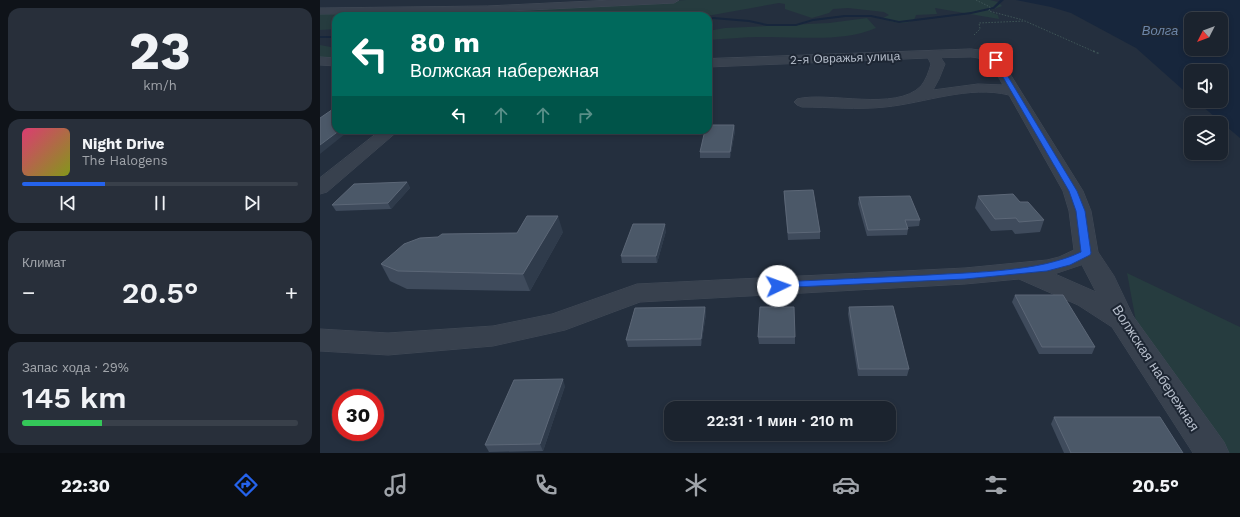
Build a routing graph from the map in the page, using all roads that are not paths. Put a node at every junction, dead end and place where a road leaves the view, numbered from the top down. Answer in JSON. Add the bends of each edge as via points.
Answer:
{"nodes":[{"id":1,"x":542,"y":0,"type":"edge"},
{"id":2,"x":674,"y":0,"type":"edge"},
{"id":3,"x":534,"y":8,"type":"junction"},
{"id":4,"x":320,"y":11,"type":"edge"},
{"id":5,"x":977,"y":54,"type":"joint"},
{"id":6,"x":933,"y":55,"type":"junction"},
{"id":7,"x":320,"y":61,"type":"edge"},
{"id":8,"x":332,"y":62,"type":"edge"},
{"id":9,"x":712,"y":63,"type":"edge"},
{"id":10,"x":1014,"y":92,"type":"junction"},
{"id":11,"x":911,"y":98,"type":"junction"},
{"id":12,"x":802,"y":102,"type":"dead end"},
{"id":13,"x":386,"y":134,"type":"edge"},
{"id":14,"x":320,"y":188,"type":"edge"},
{"id":15,"x":1086,"y":253,"type":"junction"},
{"id":16,"x":1021,"y":270,"type":"junction"},
{"id":17,"x":1122,"y":320,"type":"junction"},
{"id":18,"x":320,"y":340,"type":"edge"},
{"id":19,"x":1212,"y":453,"type":"edge"}],
"edges":[{"from":1,"to":3,"type":"street"},
{"from":2,"to":3,"type":"street"},
{"from":3,"to":4,"type":"street"},
{"from":5,"to":6,"type":"street","name":"2-я Овражья улица"},
{"from":5,"to":10,"type":"street","name":"Волжская набережная","via":[[996,60]]},
{"from":6,"to":9,"type":"street","name":"2-я Овражья улица"},
{"from":6,"to":11,"type":"street","via":[[938,64],[935,76],[924,91]]},
{"from":7,"to":8,"type":"street"},
{"from":10,"to":11,"type":"street","via":[[1001,88]]},
{"from":10,"to":15,"type":"street","name":"Волжская набережная","via":[[1073,191],[1080,211]]},
{"from":11,"to":12,"type":"street","via":[[884,104]]},
{"from":13,"to":14,"type":"street"},
{"from":15,"to":16,"type":"street","via":[[1067,263]]},
{"from":15,"to":17,"type":"street","name":"Волжская набережная","via":[[1102,276]]},
{"from":16,"to":17,"type":"street","via":[[1070,290]]},
{"from":16,"to":18,"type":"street","via":[[965,276],[637,293],[555,323],[493,336],[388,344]]},
{"from":17,"to":19,"type":"street","name":"Волжская набережная"}]}
